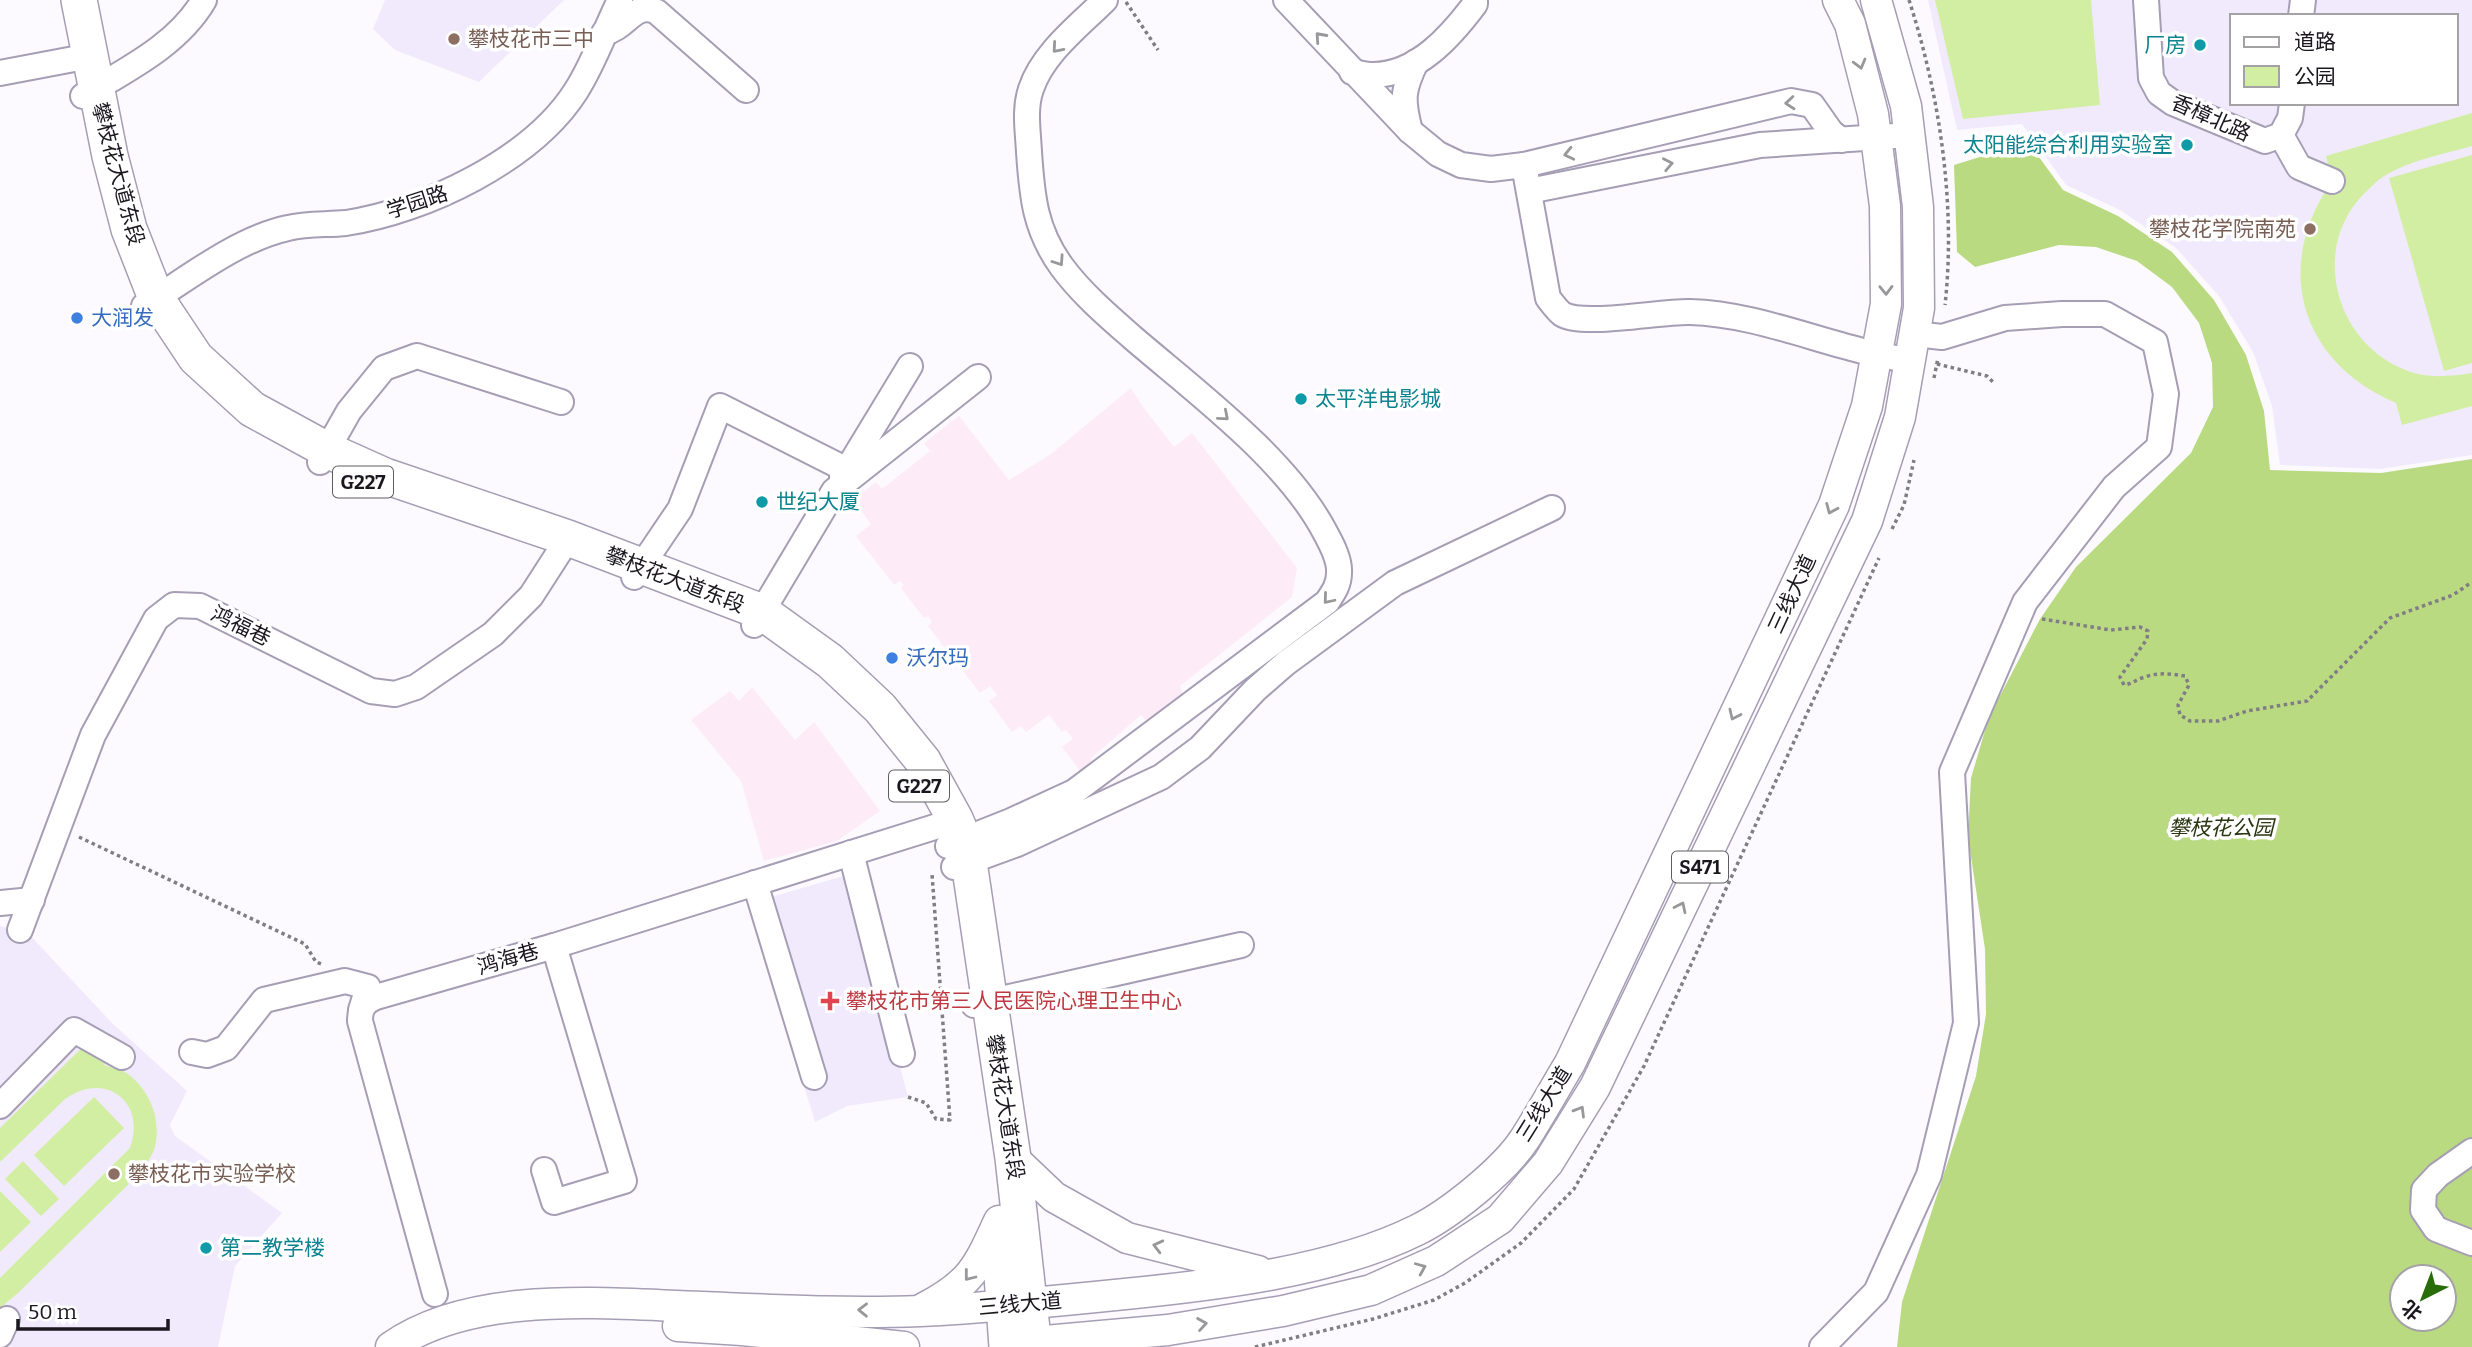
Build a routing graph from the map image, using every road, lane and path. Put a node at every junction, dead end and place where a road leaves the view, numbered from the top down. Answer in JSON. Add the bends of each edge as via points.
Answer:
{"nodes":[{"id":1,"x":66,"y":0,"type":"edge"},
{"id":2,"x":79,"y":0,"type":"edge"},
{"id":3,"x":204,"y":0,"type":"edge"},
{"id":4,"x":620,"y":0,"type":"edge"},
{"id":5,"x":1105,"y":0,"type":"edge"},
{"id":6,"x":1125,"y":0,"type":"edge"},
{"id":7,"x":1286,"y":0,"type":"edge"},
{"id":8,"x":1475,"y":0,"type":"edge"},
{"id":9,"x":1838,"y":0,"type":"edge"},
{"id":10,"x":1876,"y":0,"type":"edge"},
{"id":11,"x":2146,"y":0,"type":"edge"},
{"id":12,"x":604,"y":33,"type":"junction"},
{"id":13,"x":1157,"y":50,"type":"dead end"},
{"id":14,"x":74,"y":59,"type":"junction"},
{"id":15,"x":1416,"y":62,"type":"junction"},
{"id":16,"x":1352,"y":72,"type":"junction"},
{"id":17,"x":0,"y":73,"type":"edge"},
{"id":18,"x":746,"y":90,"type":"dead end"},
{"id":19,"x":89,"y":92,"type":"junction"},
{"id":20,"x":2292,"y":105,"type":"edge"},
{"id":21,"x":1410,"y":131,"type":"junction"},
{"id":22,"x":1910,"y":135,"type":"junction"},
{"id":23,"x":2281,"y":135,"type":"junction"},
{"id":24,"x":1876,"y":137,"type":"junction"},
{"id":25,"x":1841,"y":140,"type":"junction"},
{"id":26,"x":1524,"y":165,"type":"junction"},
{"id":27,"x":2332,"y":181,"type":"dead end"},
{"id":28,"x":1529,"y":191,"type":"junction"},
{"id":29,"x":150,"y":302,"type":"junction"},
{"id":30,"x":1921,"y":353,"type":"junction"},
{"id":31,"x":1877,"y":356,"type":"junction"},
{"id":32,"x":909,"y":366,"type":"dead end"},
{"id":33,"x":978,"y":377,"type":"dead end"},
{"id":34,"x":1993,"y":382,"type":"dead end"},
{"id":35,"x":561,"y":402,"type":"dead end"},
{"id":36,"x":323,"y":456,"type":"junction"},
{"id":37,"x":841,"y":480,"type":"junction"},
{"id":38,"x":1552,"y":508,"type":"dead end"},
{"id":39,"x":560,"y":551,"type":"junction"},
{"id":40,"x":637,"y":572,"type":"junction"},
{"id":41,"x":2472,"y":582,"type":"edge"},
{"id":42,"x":758,"y":619,"type":"junction"},
{"id":43,"x":2040,"y":619,"type":"dead end"},
{"id":44,"x":59,"y":827,"type":"junction"},
{"id":45,"x":951,"y":852,"type":"junction"},
{"id":46,"x":851,"y":853,"type":"junction"},
{"id":47,"x":755,"y":883,"type":"junction"},
{"id":48,"x":32,"y":900,"type":"junction"},
{"id":49,"x":0,"y":903,"type":"edge"},
{"id":50,"x":20,"y":930,"type":"dead end"},
{"id":51,"x":1241,"y":945,"type":"dead end"},
{"id":52,"x":554,"y":946,"type":"junction"},
{"id":53,"x":345,"y":981,"type":"junction"},
{"id":54,"x":981,"y":1004,"type":"junction"},
{"id":55,"x":360,"y":1014,"type":"junction"},
{"id":56,"x":192,"y":1052,"type":"dead end"},
{"id":57,"x":902,"y":1054,"type":"dead end"},
{"id":58,"x":122,"y":1057,"type":"dead end"},
{"id":59,"x":814,"y":1077,"type":"dead end"},
{"id":60,"x":908,"y":1097,"type":"dead end"},
{"id":61,"x":0,"y":1106,"type":"edge"},
{"id":62,"x":2472,"y":1151,"type":"edge"},
{"id":63,"x":1013,"y":1158,"type":"junction"},
{"id":64,"x":544,"y":1170,"type":"dead end"},
{"id":65,"x":999,"y":1221,"type":"junction"},
{"id":66,"x":2472,"y":1243,"type":"edge"},
{"id":67,"x":1272,"y":1275,"type":"junction"},
{"id":68,"x":435,"y":1294,"type":"dead end"},
{"id":69,"x":1018,"y":1305,"type":"junction"},
{"id":70,"x":918,"y":1311,"type":"junction"},
{"id":71,"x":743,"y":1319,"type":"junction"},
{"id":72,"x":1161,"y":1338,"type":"edge"},
{"id":73,"x":1022,"y":1346,"type":"edge"},
{"id":74,"x":391,"y":1347,"type":"edge"},
{"id":75,"x":430,"y":1347,"type":"edge"},
{"id":76,"x":904,"y":1347,"type":"edge"},
{"id":77,"x":1822,"y":1347,"type":"edge"}],
"edges":[{"from":1,"to":14,"type":"highway","name":"攀枝花大道东段","number":"G227"},
{"from":2,"to":19,"type":"highway","name":"攀枝花大道东段","number":"G227"},
{"from":3,"to":19,"type":"street","via":[[188,23],[152,55]]},
{"from":4,"to":12,"type":"street","name":"学园路"},
{"from":5,"to":45,"type":"street","one_way":true,"via":[[1057,48],[1031,88],[1026,110],[1038,222],[1062,267],[1095,305],[1284,473],[1316,514],[1339,573],[1327,602],[1074,792]]},
{"from":6,"to":13,"type":"path"},
{"from":16,"to":7,"type":"street","one_way":true},
{"from":8,"to":15,"type":"street","via":[[1454,33]]},
{"from":9,"to":24,"type":"main road","name":"三线大道","number":"S471","one_way":true,"via":[[1850,24]]},
{"from":10,"to":22,"type":"main road","name":"三线大道","number":"S471"},
{"from":11,"to":23,"type":"street","name":"香樟北路","via":[[2151,78],[2159,93],[2172,103],[2265,141]]},
{"from":12,"to":18,"type":"street","via":[[648,8]]},
{"from":12,"to":29,"type":"street","name":"学园路","via":[[577,90],[555,120],[460,188],[348,223],[288,228],[243,244]]},
{"from":14,"to":17,"type":"street"},
{"from":14,"to":19,"type":"highway","name":"攀枝花大道东段","number":"G227"},
{"from":15,"to":16,"type":"street","via":[[1374,75]]},
{"from":15,"to":21,"type":"street","via":[[1405,84]]},
{"from":16,"to":21,"type":"street"},
{"from":19,"to":29,"type":"highway","name":"攀枝花大道东段","number":"G227","via":[[94,159],[114,232]]},
{"from":20,"to":23,"type":"street","name":"香樟北路"},
{"from":21,"to":26,"type":"street","via":[[1438,154],[1461,165],[1491,169]]},
{"from":22,"to":24,"type":"street"},
{"from":22,"to":30,"type":"main road","name":"三线大道","number":"S471","via":[[1918,207]]},
{"from":23,"to":27,"type":"street","via":[[2299,167]]},
{"from":24,"to":25,"type":"street"},
{"from":24,"to":31,"type":"main road","name":"三线大道","number":"S471","one_way":true,"via":[[1885,206],[1886,303]]},
{"from":25,"to":26,"type":"street","one_way":true,"via":[[1812,105],[1791,101]]},
{"from":28,"to":25,"type":"street","one_way":true,"via":[[1760,145]]},
{"from":26,"to":28,"type":"street"},
{"from":28,"to":31,"type":"street","via":[[1548,298],[1562,313],[1580,320],[1707,313]]},
{"from":29,"to":36,"type":"highway","name":"攀枝花大道东段","number":"G227","via":[[188,371],[244,421]]},
{"from":30,"to":31,"type":"street"},
{"from":30,"to":34,"type":"path"},
{"from":72,"to":30,"type":"main road","name":"三线大道","number":"S471","one_way":true,"via":[[1371,1290],[1436,1261],[1500,1219],[1548,1163],[1595,1087],[1867,521]]},
{"from":30,"to":77,"type":"street","via":[[1942,337],[2006,318],[2105,314],[2155,342],[2166,394],[2159,447],[2114,487],[2025,603],[1952,772],[1966,1023],[1929,1175],[1876,1292]]},
{"from":31,"to":67,"type":"main road","name":"三线大道","number":"S471","one_way":true,"via":[[1867,406],[1834,505],[1570,1063],[1522,1143],[1474,1193],[1419,1230],[1356,1254]]},
{"from":32,"to":37,"type":"street"},
{"from":33,"to":37,"type":"street"},
{"from":35,"to":36,"type":"street","via":[[417,356],[384,368],[349,411]]},
{"from":36,"to":39,"type":"highway","name":"攀枝花大道东段","number":"G227","via":[[377,488]]},
{"from":36,"to":40,"type":"highway","name":"攀枝花大道东段","number":"G227","via":[[568,538]]},
{"from":37,"to":40,"type":"street","via":[[720,406],[680,509]]},
{"from":37,"to":42,"type":"street"},
{"from":38,"to":45,"type":"street","via":[[1395,583],[1286,663],[1200,748],[1161,777],[1052,828]]},
{"from":39,"to":40,"type":"highway","name":"攀枝花大道东段","number":"G227"},
{"from":39,"to":44,"type":"street","name":"鸿福巷","via":[[531,596],[493,634],[416,687],[395,694],[372,691],[200,606],[174,605],[156,620],[93,736]]},
{"from":40,"to":42,"type":"highway","name":"攀枝花大道东段","number":"G227"},
{"from":41,"to":43,"type":"path","via":[[2453,595],[2390,618],[2307,701],[2218,721],[2190,721],[2180,715],[2178,705],[2189,685],[2185,676],[2165,673],[2124,685],[2120,677],[2148,631]]},
{"from":42,"to":45,"type":"highway","name":"攀枝花大道东段","number":"G227","via":[[865,713],[908,767]]},
{"from":44,"to":48,"type":"street","name":"鸿福巷"},
{"from":44,"to":53,"type":"path","via":[[305,944],[317,962]]},
{"from":45,"to":46,"type":"street","name":"鸿海巷"},
{"from":45,"to":54,"type":"highway","name":"攀枝花大道东段","number":"G227"},
{"from":45,"to":60,"type":"path","via":[[950,1120],[936,1119],[926,1102]]},
{"from":46,"to":47,"type":"street","name":"鸿海巷"},
{"from":46,"to":57,"type":"street"},
{"from":47,"to":52,"type":"street","name":"鸿海巷"},
{"from":47,"to":59,"type":"street"},
{"from":48,"to":49,"type":"street"},
{"from":48,"to":50,"type":"street","name":"鸿福巷"},
{"from":51,"to":54,"type":"street"},
{"from":52,"to":55,"type":"street","name":"鸿海巷","via":[[457,979],[370,999]]},
{"from":52,"to":64,"type":"street","via":[[624,1181],[554,1202]]},
{"from":53,"to":55,"type":"street","via":[[368,988]]},
{"from":53,"to":56,"type":"street","via":[[264,1000],[226,1048],[207,1055]]},
{"from":54,"to":63,"type":"highway","name":"攀枝花大道东段","number":"G227"},
{"from":54,"to":65,"type":"highway","name":"攀枝花大道东段","number":"G227"},
{"from":55,"to":68,"type":"street"},
{"from":58,"to":61,"type":"street","via":[[75,1030]]},
{"from":62,"to":66,"type":"street","via":[[2424,1190],[2423,1210],[2436,1229]]},
{"from":67,"to":63,"type":"main road","one_way":true,"via":[[1127,1238],[1054,1197]]},
{"from":63,"to":69,"type":"highway","name":"攀枝花大道东段","number":"G227"},
{"from":65,"to":69,"type":"highway","name":"攀枝花大道东段","number":"G227"},
{"from":65,"to":70,"type":"main road","one_way":true,"via":[[966,1281]]},
{"from":67,"to":69,"type":"main road","name":"三线大道","number":"S471"},
{"from":69,"to":70,"type":"main road","name":"三线大道"},
{"from":69,"to":73,"type":"highway","name":"攀枝花大道东段","number":"G227"},
{"from":70,"to":71,"type":"main road","name":"三线大道","one_way":true},
{"from":71,"to":74,"type":"main road","name":"三线大道","via":[[578,1303],[483,1309],[438,1322]]},
{"from":71,"to":75,"type":"main road","name":"三线大道","via":[[578,1321],[486,1328]]},
{"from":71,"to":76,"type":"main road","name":"三线大道"},
{"from":72,"to":73,"type":"main road","name":"三线大道","number":"S471"}]}
